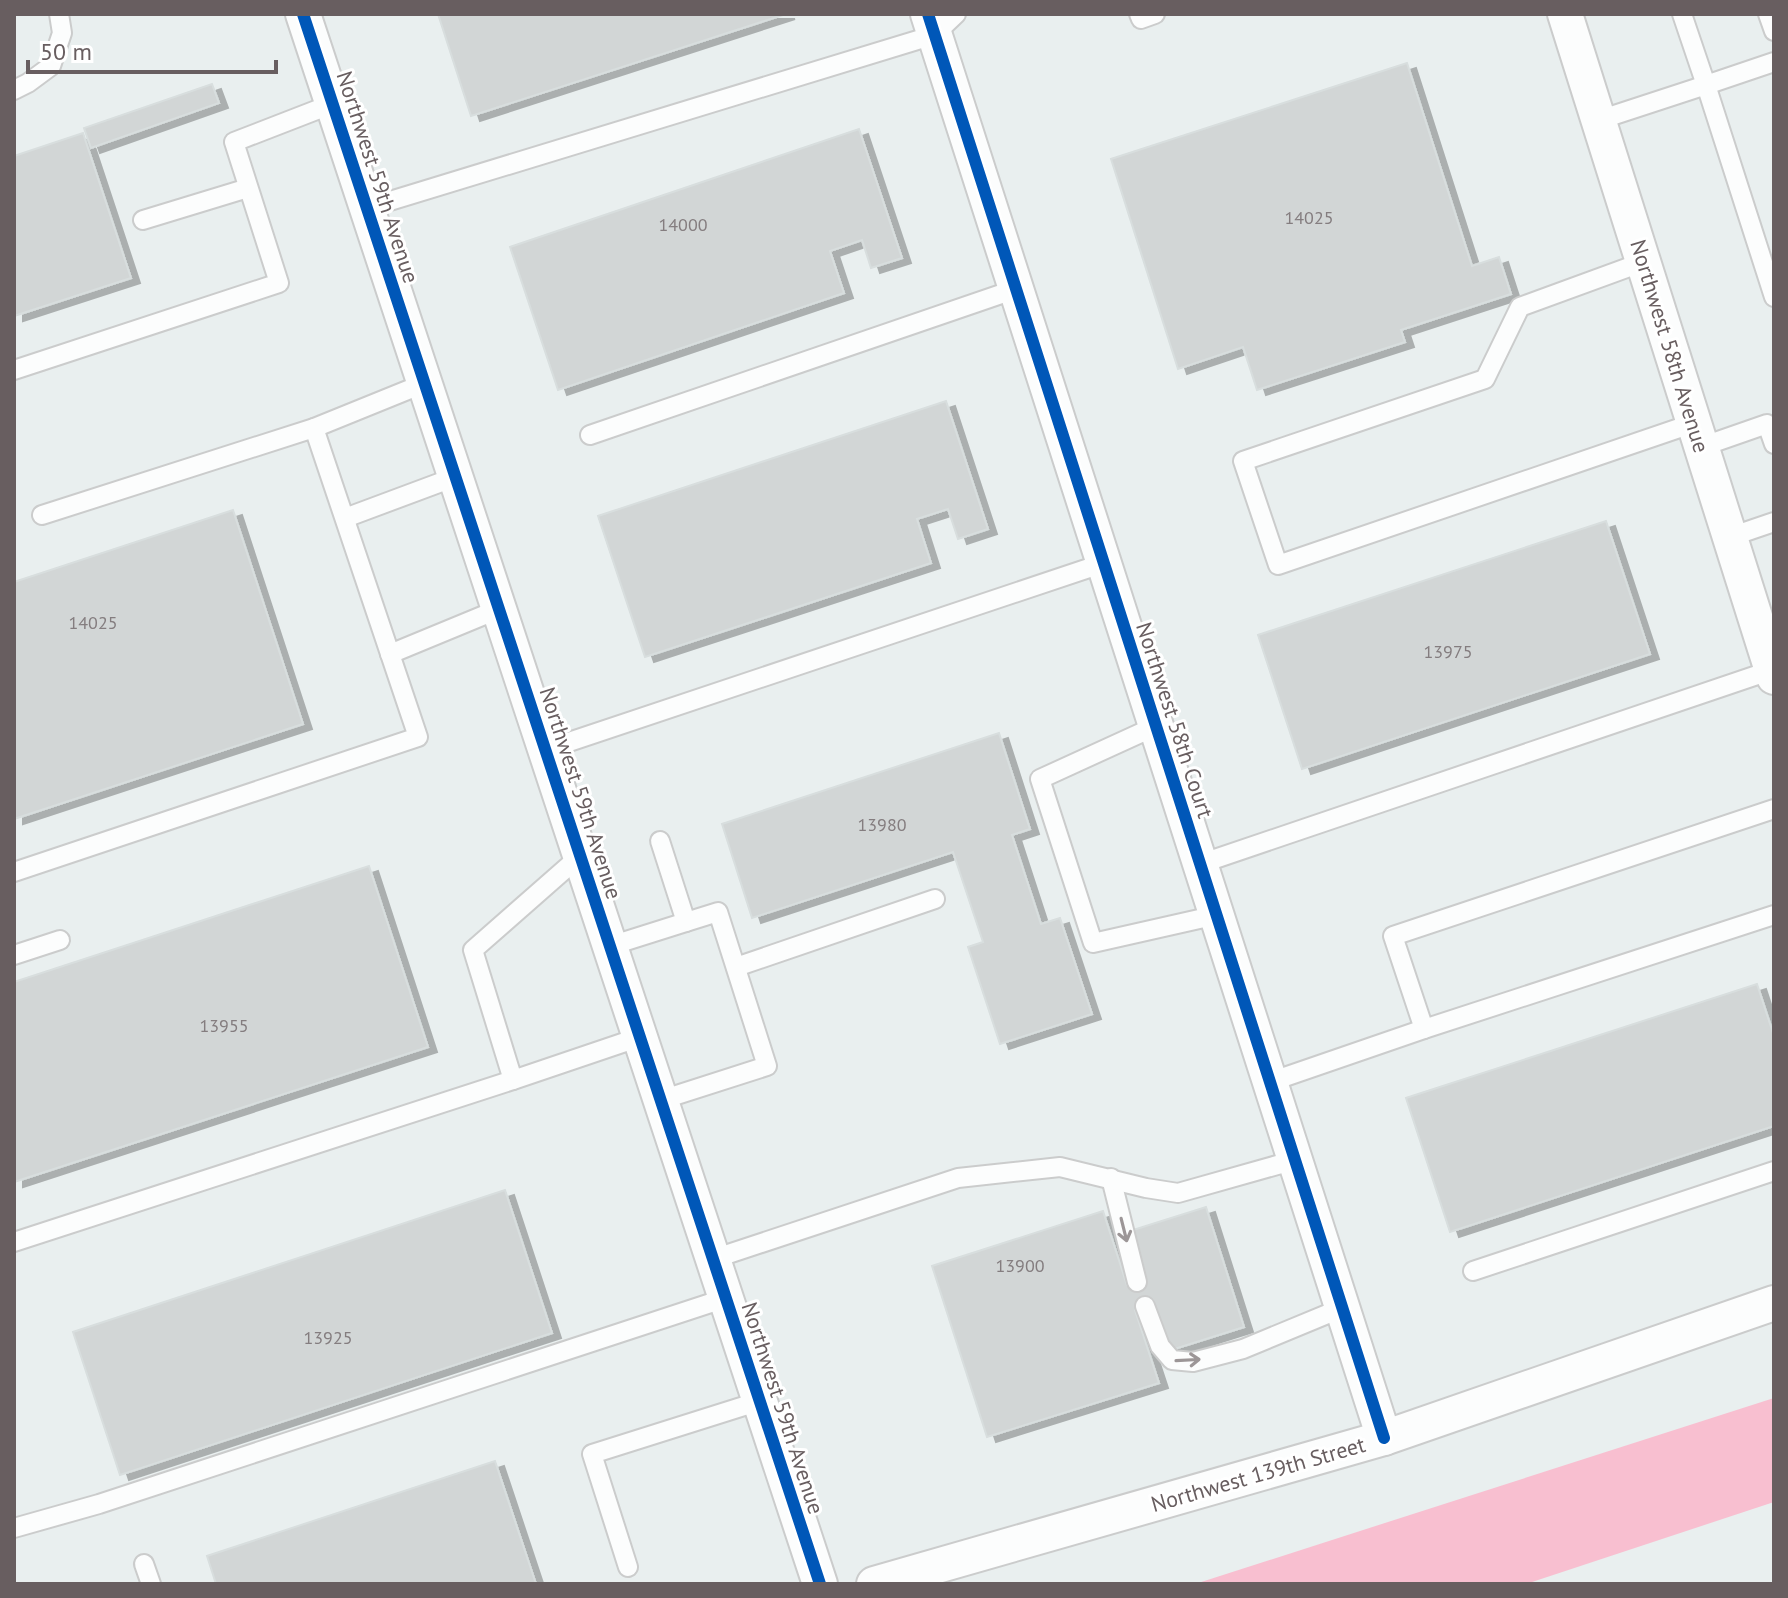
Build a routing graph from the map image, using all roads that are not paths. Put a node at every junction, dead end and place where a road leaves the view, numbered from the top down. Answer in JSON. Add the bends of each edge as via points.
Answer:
{"nodes":[{"id":1,"x":59,"y":14,"type":"edge"},
{"id":2,"x":303,"y":14,"type":"edge"},
{"id":3,"x":1139,"y":14,"type":"edge"},
{"id":4,"x":1155,"y":14,"type":"edge"},
{"id":5,"x":1565,"y":14,"type":"edge"},
{"id":6,"x":1682,"y":14,"type":"edge"},
{"id":7,"x":1768,"y":14,"type":"edge"},
{"id":8,"x":940,"y":21,"type":"edge"},
{"id":9,"x":1774,"y":31,"type":"edge"},
{"id":10,"x":1774,"y":62,"type":"edge"},
{"id":11,"x":1706,"y":85,"type":"junction"},
{"id":12,"x":14,"y":90,"type":"edge"},
{"id":13,"x":332,"y":104,"type":"junction"},
{"id":14,"x":1599,"y":120,"type":"junction"},
{"id":15,"x":248,"y":188,"type":"junction"},
{"id":16,"x":367,"y":208,"type":"junction"},
{"id":17,"x":143,"y":220,"type":"dead end"},
{"id":18,"x":1643,"y":262,"type":"junction"},
{"id":19,"x":1016,"y":289,"type":"junction"},
{"id":20,"x":1774,"y":297,"type":"edge"},
{"id":21,"x":14,"y":370,"type":"edge"},
{"id":22,"x":425,"y":383,"type":"junction"},
{"id":23,"x":314,"y":428,"type":"junction"},
{"id":24,"x":590,"y":435,"type":"dead end"},
{"id":25,"x":1698,"y":435,"type":"junction"},
{"id":26,"x":1774,"y":444,"type":"edge"},
{"id":27,"x":455,"y":477,"type":"junction"},
{"id":28,"x":42,"y":515,"type":"dead end"},
{"id":29,"x":345,"y":518,"type":"junction"},
{"id":30,"x":1774,"y":522,"type":"edge"},
{"id":31,"x":1730,"y":537,"type":"junction"},
{"id":32,"x":1104,"y":563,"type":"junction"},
{"id":33,"x":499,"y":609,"type":"junction"},
{"id":34,"x":1768,"y":633,"type":"edge"},
{"id":35,"x":390,"y":654,"type":"junction"},
{"id":36,"x":1773,"y":674,"type":"edge"},
{"id":37,"x":1156,"y":726,"type":"junction"},
{"id":38,"x":545,"y":750,"type":"junction"},
{"id":39,"x":1774,"y":809,"type":"edge"},
{"id":40,"x":660,"y":841,"type":"dead end"},
{"id":41,"x":580,"y":856,"type":"junction"},
{"id":42,"x":1200,"y":864,"type":"junction"},
{"id":43,"x":14,"y":872,"type":"edge"},
{"id":44,"x":935,"y":899,"type":"dead end"},
{"id":45,"x":1217,"y":915,"type":"junction"},
{"id":46,"x":1774,"y":915,"type":"edge"},
{"id":47,"x":686,"y":922,"type":"junction"},
{"id":48,"x":60,"y":940,"type":"dead end"},
{"id":49,"x":610,"y":946,"type":"junction"},
{"id":50,"x":14,"y":955,"type":"edge"},
{"id":51,"x":736,"y":967,"type":"junction"},
{"id":52,"x":1424,"y":1029,"type":"junction"},
{"id":53,"x":640,"y":1037,"type":"junction"},
{"id":54,"x":513,"y":1080,"type":"junction"},
{"id":55,"x":1270,"y":1082,"type":"junction"},
{"id":56,"x":661,"y":1100,"type":"junction"},
{"id":57,"x":1295,"y":1160,"type":"junction"},
{"id":58,"x":1774,"y":1171,"type":"edge"},
{"id":59,"x":1111,"y":1178,"type":"junction"},
{"id":60,"x":14,"y":1242,"type":"edge"},
{"id":61,"x":713,"y":1259,"type":"junction"},
{"id":62,"x":1473,"y":1271,"type":"dead end"},
{"id":63,"x":1137,"y":1282,"type":"dead end"},
{"id":64,"x":726,"y":1298,"type":"junction"},
{"id":65,"x":1774,"y":1303,"type":"edge"},
{"id":66,"x":1145,"y":1306,"type":"dead end"},
{"id":67,"x":1342,"y":1308,"type":"junction"},
{"id":68,"x":760,"y":1401,"type":"junction"},
{"id":69,"x":1384,"y":1438,"type":"junction"},
{"id":70,"x":14,"y":1528,"type":"edge"},
{"id":71,"x":144,"y":1564,"type":"dead end"},
{"id":72,"x":628,"y":1567,"type":"dead end"},
{"id":73,"x":151,"y":1584,"type":"edge"},
{"id":74,"x":820,"y":1584,"type":"edge"},
{"id":75,"x":874,"y":1584,"type":"edge"}],
"edges":[{"from":1,"to":12,"type":"lane","via":[[62,33],[51,66]]},
{"from":2,"to":13,"type":"street","name":"Northwest 59th Avenue"},
{"from":3,"to":4,"type":"lane","via":[[1141,19]]},
{"from":5,"to":14,"type":"street","name":"Northwest 58th Avenue"},
{"from":6,"to":11,"type":"lane"},
{"from":7,"to":9,"type":"lane"},
{"from":8,"to":16,"type":"lane"},
{"from":8,"to":19,"type":"street","name":"Northwest 58th Court"},
{"from":10,"to":11,"type":"lane"},
{"from":11,"to":14,"type":"lane"},
{"from":11,"to":20,"type":"lane"},
{"from":13,"to":15,"type":"lane","via":[[234,142]]},
{"from":13,"to":16,"type":"street","name":"Northwest 59th Avenue"},
{"from":14,"to":18,"type":"street","name":"Northwest 58th Avenue"},
{"from":15,"to":17,"type":"lane"},
{"from":15,"to":21,"type":"lane","via":[[279,283]]},
{"from":16,"to":22,"type":"street","name":"Northwest 59th Avenue"},
{"from":18,"to":25,"type":"street","name":"Northwest 58th Avenue"},
{"from":18,"to":25,"type":"lane","via":[[1520,307],[1485,379],[1243,461],[1278,565]]},
{"from":19,"to":24,"type":"lane"},
{"from":19,"to":32,"type":"street","name":"Northwest 58th Court"},
{"from":22,"to":23,"type":"lane"},
{"from":22,"to":27,"type":"street","name":"Northwest 59th Avenue"},
{"from":23,"to":28,"type":"lane"},
{"from":23,"to":29,"type":"lane"},
{"from":25,"to":26,"type":"lane","via":[[1767,424]]},
{"from":25,"to":31,"type":"street","name":"Northwest 58th Avenue"},
{"from":27,"to":29,"type":"lane"},
{"from":27,"to":33,"type":"street","name":"Northwest 59th Avenue"},
{"from":29,"to":35,"type":"lane"},
{"from":30,"to":31,"type":"lane"},
{"from":31,"to":34,"type":"street","name":"Northwest 58th Avenue"},
{"from":32,"to":37,"type":"street","name":"Northwest 58th Court"},
{"from":32,"to":38,"type":"lane"},
{"from":33,"to":35,"type":"lane"},
{"from":33,"to":38,"type":"street","name":"Northwest 59th Avenue"},
{"from":34,"to":36,"type":"street","name":"Northwest 58th Avenue"},
{"from":35,"to":43,"type":"lane","via":[[418,737]]},
{"from":36,"to":42,"type":"lane"},
{"from":37,"to":42,"type":"street","name":"Northwest 58th Court"},
{"from":37,"to":45,"type":"lane","via":[[1040,779],[1093,943]]},
{"from":38,"to":41,"type":"street","name":"Northwest 59th Avenue"},
{"from":39,"to":52,"type":"lane","via":[[1393,936]]},
{"from":40,"to":47,"type":"lane"},
{"from":41,"to":49,"type":"street","name":"Northwest 59th Avenue"},
{"from":41,"to":54,"type":"lane","via":[[473,950]]},
{"from":42,"to":45,"type":"street","name":"Northwest 58th Court"},
{"from":44,"to":51,"type":"lane"},
{"from":45,"to":55,"type":"street","name":"Northwest 58th Court"},
{"from":46,"to":52,"type":"lane"},
{"from":47,"to":49,"type":"lane"},
{"from":47,"to":51,"type":"lane","via":[[718,912]]},
{"from":48,"to":50,"type":"lane"},
{"from":49,"to":53,"type":"street","name":"Northwest 59th Avenue"},
{"from":51,"to":56,"type":"lane","via":[[767,1066]]},
{"from":52,"to":55,"type":"lane"},
{"from":53,"to":54,"type":"lane"},
{"from":53,"to":56,"type":"street","name":"Northwest 59th Avenue"},
{"from":54,"to":60,"type":"lane"},
{"from":55,"to":57,"type":"street","name":"Northwest 58th Court"},
{"from":56,"to":61,"type":"street","name":"Northwest 59th Avenue"},
{"from":57,"to":59,"type":"lane","via":[[1178,1193]]},
{"from":57,"to":67,"type":"street","name":"Northwest 58th Court"},
{"from":58,"to":62,"type":"lane"},
{"from":59,"to":61,"type":"lane","via":[[1060,1167],[958,1178]]},
{"from":59,"to":63,"type":"lane","one_way":true},
{"from":61,"to":64,"type":"street","name":"Northwest 59th Avenue"},
{"from":64,"to":68,"type":"street","name":"Northwest 59th Avenue"},
{"from":64,"to":70,"type":"lane"},
{"from":65,"to":69,"type":"street","name":"Northwest 139th Street"},
{"from":66,"to":67,"type":"lane","one_way":true,"via":[[1160,1346],[1172,1360],[1193,1362],[1243,1349]]},
{"from":67,"to":69,"type":"street","name":"Northwest 58th Court"},
{"from":68,"to":72,"type":"lane","via":[[592,1454]]},
{"from":68,"to":74,"type":"street","name":"Northwest 59th Avenue"},
{"from":69,"to":75,"type":"street","name":"Northwest 139th Street"},
{"from":71,"to":73,"type":"lane"}]}
